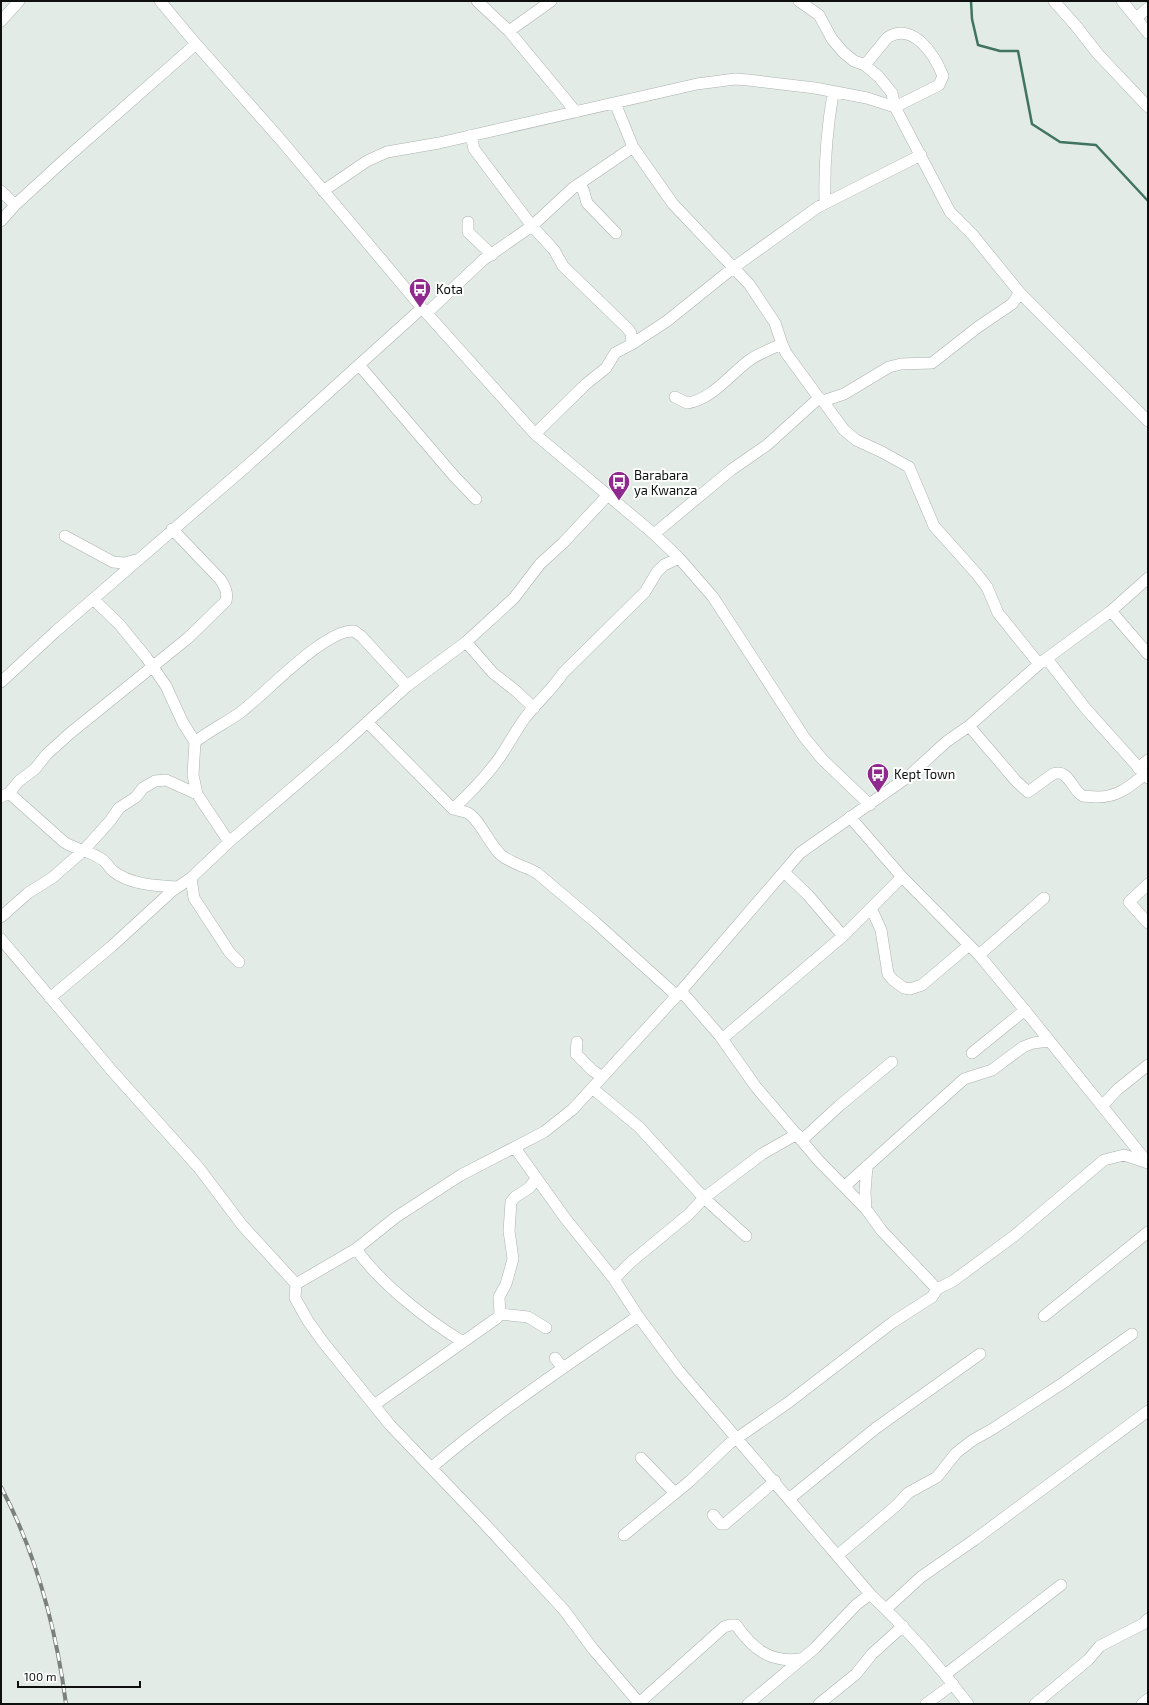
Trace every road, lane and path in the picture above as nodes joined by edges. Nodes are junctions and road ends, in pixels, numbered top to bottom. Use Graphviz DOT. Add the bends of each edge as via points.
graph roads {
  1 [pos="19,1"];
  2 [pos="160,1"];
  3 [pos="477,1"];
  4 [pos="551,1"];
  5 [pos="799,1"];
  6 [pos="1054,1"];
  7 [pos="1122,1"];
  8 [pos="1148,8"];
  9 [pos="1136,18"];
  10 [pos="1,21"];
  11 [pos="509,31"];
  12 [pos="1148,33"];
  13 [pos="196,44"];
  14 [pos="865,65"];
  15 [pos="833,93"];
  16 [pos="615,103"];
  17 [pos="894,107"];
  18 [pos="1148,107"];
  19 [pos="576,112"];
  20 [pos="471,135"];
  21 [pos="633,147"];
  22 [pos="921,156"];
  23 [pos="578,186"];
  24 [pos="1,191"];
  25 [pos="323,191"];
  26 [pos="825,203"];
  27 [pos="15,205"];
  28 [pos="1,220"];
  29 [pos="468,222"];
  30 [pos="532,226"];
  31 [pos="616,233"];
  32 [pos="492,255"];
  33 [pos="734,268"];
  34 [pos="1020,292"];
  35 [pos="425,311"];
  36 [pos="632,344"];
  37 [pos="782,344"];
  38 [pos="359,365"];
  39 [pos="675,398"];
  40 [pos="821,399"];
  41 [pos="1148,421"];
  42 [pos="535,434"];
  43 [pos="607,496"];
  44 [pos="476,499"];
  45 [pos="172,529"];
  46 [pos="654,534"];
  47 [pos="65,536"];
  48 [pos="678,558"];
  49 [pos="138,560"];
  50 [pos="1148,578"];
  51 [pos="93,599"];
  52 [pos="1111,611"];
  53 [pos="466,642"];
  54 [pos="1148,654"];
  55 [pos="1043,662"];
  56 [pos="153,667"];
  57 [pos="1,682"];
  58 [pos="407,686"];
  59 [pos="534,708"];
  60 [pos="367,722"];
  61 [pos="968,726"];
  62 [pos="195,742"];
  63 [pos="1148,760"];
  64 [pos="1144,774"];
  65 [pos="197,794"];
  66 [pos="5,795"];
  67 [pos="870,805"];
  68 [pos="452,809"];
  69 [pos="850,818"];
  70 [pos="229,842"];
  71 [pos="84,850"];
  72 [pos="785,873"];
  73 [pos="902,877"];
  74 [pos="191,878"];
  75 [pos="1148,884"];
  76 [pos="175,889"];
  77 [pos="194,898"];
  78 [pos="1044,898"];
  79 [pos="871,908"];
  80 [pos="1,917"];
  81 [pos="1148,924"];
  82 [pos="844,936"];
  83 [pos="1,939"];
  84 [pos="968,946"];
  85 [pos="979,955"];
  86 [pos="239,962"];
  87 [pos="678,993"];
  88 [pos="50,998"];
  89 [pos="1025,1010"];
  90 [pos="722,1039"];
  91 [pos="1049,1041"];
  92 [pos="577,1042"];
  93 [pos="972,1053"];
  94 [pos="892,1062"];
  95 [pos="1148,1065"];
  96 [pos="602,1077"];
  97 [pos="592,1088"];
  98 [pos="1102,1106"];
  99 [pos="800,1137"];
  100 [pos="515,1148"];
  101 [pos="1148,1163"];
  102 [pos="867,1166"];
  103 [pos="536,1179"];
  104 [pos="845,1186"];
  105 [pos="704,1198"];
  106 [pos="866,1209"];
  107 [pos="1148,1232"];
  108 [pos="746,1236"];
  109 [pos="356,1249"];
  110 [pos="614,1279"];
  111 [pos="296,1284"];
  112 [pos="937,1290"];
  113 [pos="500,1314"];
  114 [pos="638,1316"];
  115 [pos="1044,1316"];
  116 [pos="546,1328"];
  117 [pos="1132,1334"];
  118 [pos="463,1342"];
  119 [pos="980,1354"];
  120 [pos="555,1358"];
  121 [pos="563,1368"];
  122 [pos="374,1405"];
  123 [pos="1148,1411"];
  124 [pos="737,1438"];
  125 [pos="641,1458"];
  126 [pos="431,1468"];
  127 [pos="775,1481"];
  128 [pos="675,1493"];
  129 [pos="789,1499"];
  130 [pos="713,1515"];
  131 [pos="624,1535"];
  132 [pos="838,1555"];
  133 [pos="1061,1584"];
  134 [pos="870,1594"];
  135 [pos="886,1609"];
  136 [pos="1148,1619"];
  137 [pos="903,1626"];
  138 [pos="800,1658"];
  139 [pos="946,1674"];
  140 [pos="953,1684"];
  141 [pos="1148,1699"];
  142 [pos="639,1704"];
  143 [pos="748,1704"];
  144 [pos="819,1704"];
  145 [pos="926,1704"];
  146 [pos="968,1704"];
  147 [pos="1035,1704"];
  148 [pos="1142,1704"];
  1 -- 10 [label="street"];
  2 -- 13 [label="street"];
  3 -- 11 [label="street"];
  4 -- 11 [label="street"];
  5 -- 14 [label="street" via="820,15 832,39 843,52 854,61"];
  6 -- 18 [label="street" via="1098,54"];
  7 -- 9 [label="street"];
  8 -- 9 [label="street"];
  9 -- 12 [label="street"];
  11 -- 19 [label="street"];
  13 -- 25 [label="street"];
  13 -- 27 [label="street"];
  14 -- 17 [label="street" via="892,93"];
  14 -- 17 [label="street" via="887,38 892,34 904,32 920,40 938,65 943,76 938,85"];
  15 -- 16 [label="street" via="815,88 735,79 692,85"];
  15 -- 17 [label="street" via="867,98"];
  15 -- 26 [label="street" via="827,132"];
  16 -- 19 [label="street"];
  16 -- 21 [label="street"];
  17 -- 22 [label="street"];
  19 -- 20 [label="street"];
  20 -- 25 [label="street" via="388,152 368,161"];
  20 -- 30 [label="street" via="474,149"];
  21 -- 23 [label="street"];
  21 -- 33 [label="street" via="673,204"];
  22 -- 26 [label="street"];
  22 -- 34 [label="street" via="950,212 972,234"];
  23 -- 30 [label="street"];
  23 -- 31 [label="street" via="583,189 587,203"];
  24 -- 27 [label="street"];
  25 -- 35 [label="street"];
  26 -- 33 [label="street"];
  27 -- 28 [label="street"];
  29 -- 32 [label="street" via="468,232"];
  30 -- 32 [label="street"];
  30 -- 36 [label="street" via="554,250 563,266 627,328 631,333"];
  32 -- 35 [label="street"];
  33 -- 36 [label="street" via="667,321"];
  33 -- 37 [label="street" via="766,308"];
  34 -- 40 [label="street" via="1012,304 932,363 889,366 844,394"];
  34 -- 41 [label="street"];
  35 -- 38 [label="street"];
  35 -- 42 [label="street"];
  36 -- 42 [label="street" via="615,353 606,368"];
  37 -- 39 [label="street" via="750,360 702,399 687,403"];
  37 -- 40 [label="street"];
  38 -- 44 [label="street"];
  38 -- 45 [label="street"];
  40 -- 46 [label="street"];
  40 -- 55 [label="street" via="844,430 856,440 909,467 934,526 987,587 998,613"];
  42 -- 43 [label="street"];
  43 -- 46 [label="street"];
  43 -- 53 [label="street" via="563,544 540,564 514,598"];
  45 -- 49 [label="street"];
  45 -- 56 [label="street" via="220,579 227,595 220,609"];
  46 -- 48 [label="street"];
  47 -- 49 [label="street" via="113,562"];
  48 -- 59 [label="street" via="657,572 650,586 563,673"];
  48 -- 67 [label="street" via="713,596 804,737 822,759"];
  49 -- 51 [label="street"];
  50 -- 52 [label="street"];
  51 -- 56 [label="street" via="119,624"];
  51 -- 57 [label="street"];
  52 -- 54 [label="street"];
  52 -- 55 [label="street"];
  53 -- 58 [label="street"];
  53 -- 59 [label="street" via="492,673"];
  55 -- 61 [label="street"];
  55 -- 64 [label="street"];
  56 -- 62 [label="street" via="166,686"];
  56 -- 66 [label="street" via="69,734"];
  58 -- 60 [label="street"];
  58 -- 62 [label="street" via="361,636 354,631 338,633 269,685 242,711"];
  59 -- 68 [label="street" via="491,769 470,794"];
  60 -- 68 [label="street"];
  60 -- 70 [label="street"];
  61 -- 64 [label="street" via="1028,792 1058,773 1072,781 1083,796 1115,796"];
  61 -- 67 [label="street"];
  62 -- 65 [label="street" via="193,776"];
  63 -- 64 [label="street"];
  65 -- 70 [label="street"];
  65 -- 71 [label="street" via="166,780 155,781 119,808"];
  66 -- 71 [label="street" via="64,842"];
  67 -- 69 [label="street"];
  68 -- 87 [label="street" via="468,813 501,855 537,873"];
  69 -- 72 [label="street" via="800,853"];
  69 -- 73 [label="street"];
  70 -- 74 [label="street"];
  71 -- 76 [label="street" via="103,860 113,872 134,881"];
  71 -- 80 [label="street"];
  72 -- 82 [label="street"];
  72 -- 87 [label="street"];
  73 -- 79 [label="street"];
  73 -- 84 [label="street"];
  74 -- 76 [label="street"];
  74 -- 77 [label="street"];
  75 -- 81 [label="street" via="1129,902"];
  76 -- 77 [label="street"];
  76 -- 88 [label="street"];
  77 -- 86 [label="street" via="230,953"];
  78 -- 85 [label="street"];
  79 -- 82 [label="street"];
  79 -- 84 [label="street" via="881,930 888,974 904,988 910,989 922,984"];
  82 -- 90 [label="street"];
  83 -- 88 [label="street"];
  84 -- 85 [label="street"];
  85 -- 89 [label="street"];
  87 -- 90 [label="street"];
  87 -- 96 [label="street"];
  88 -- 111 [label="street" via="199,1168 242,1225"];
  89 -- 91 [label="street"];
  89 -- 93 [label="street"];
  90 -- 99 [label="street" via="756,1087"];
  91 -- 98 [label="street"];
  91 -- 102 [label="street" via="1033,1043 992,1070 964,1079"];
  92 -- 96 [label="street" via="576,1054"];
  94 -- 99 [label="street"];
  95 -- 98 [label="street" via="1118,1089"];
  96 -- 97 [label="street"];
  97 -- 100 [label="street" via="574,1109 544,1132"];
  97 -- 105 [label="street" via="639,1127"];
  98 -- 101 [label="street"];
  99 -- 104 [label="street" via="819,1161"];
  99 -- 105 [label="street" via="762,1154"];
  100 -- 103 [label="street"];
  100 -- 109 [label="street" via="461,1175 396,1217"];
  101 -- 112 [label="street" via="1124,1155 1104,1160 1014,1236"];
  102 -- 104 [label="street"];
  102 -- 106 [label="street"];
  103 -- 110 [label="street"];
  103 -- 113 [label="street" via="530,1188 511,1202 509,1231 513,1260 499,1297"];
  104 -- 106 [label="street"];
  105 -- 108 [label="street"];
  105 -- 110 [label="street"];
  106 -- 112 [label="street" via="882,1231"];
  107 -- 115 [label="street"];
  109 -- 111 [label="street"];
  109 -- 118 [label="street" via="378,1274 427,1318"];
  110 -- 114 [label="street"];
  111 -- 122 [label="street" via="295,1298 308,1321"];
  112 -- 124 [label="street" via="932,1297 893,1322 789,1402"];
  113 -- 116 [label="street" via="528,1317"];
  113 -- 118 [label="street" via="495,1321"];
  114 -- 121 [label="street"];
  114 -- 124 [label="street" via="679,1371"];
  117 -- 132 [label="street" via="1063,1383 973,1440 956,1453 938,1477 908,1493"];
  118 -- 122 [label="street"];
  119 -- 129 [label="street" via="876,1428"];
  120 -- 121 [label="street"];
  121 -- 126 [label="street" via="467,1437"];
  122 -- 126 [label="street"];
  123 -- 135 [label="street" via="926,1573"];
  124 -- 127 [label="street"];
  124 -- 128 [label="street"];
  125 -- 128 [label="street"];
  126 -- 142 [label="street" via="564,1610"];
  127 -- 129 [label="street"];
  127 -- 130 [label="street" via="725,1524 721,1524"];
  128 -- 131 [label="street"];
  129 -- 132 [label="street"];
  132 -- 134 [label="street"];
  133 -- 139 [label="street"];
  134 -- 135 [label="street"];
  134 -- 138 [label="street" via="815,1648"];
  135 -- 137 [label="street"];
  136 -- 147 [label="street" via="1100,1646 1088,1660"];
  137 -- 139 [label="street"];
  137 -- 144 [label="street" via="872,1654 856,1674"];
  138 -- 142 [label="street" via="771,1658 736,1626 730,1625 724,1627"];
  138 -- 143 [label="street"];
  139 -- 140 [label="street"];
  140 -- 145 [label="street"];
  140 -- 146 [label="street"];
  141 -- 148 [label="street"];
}
